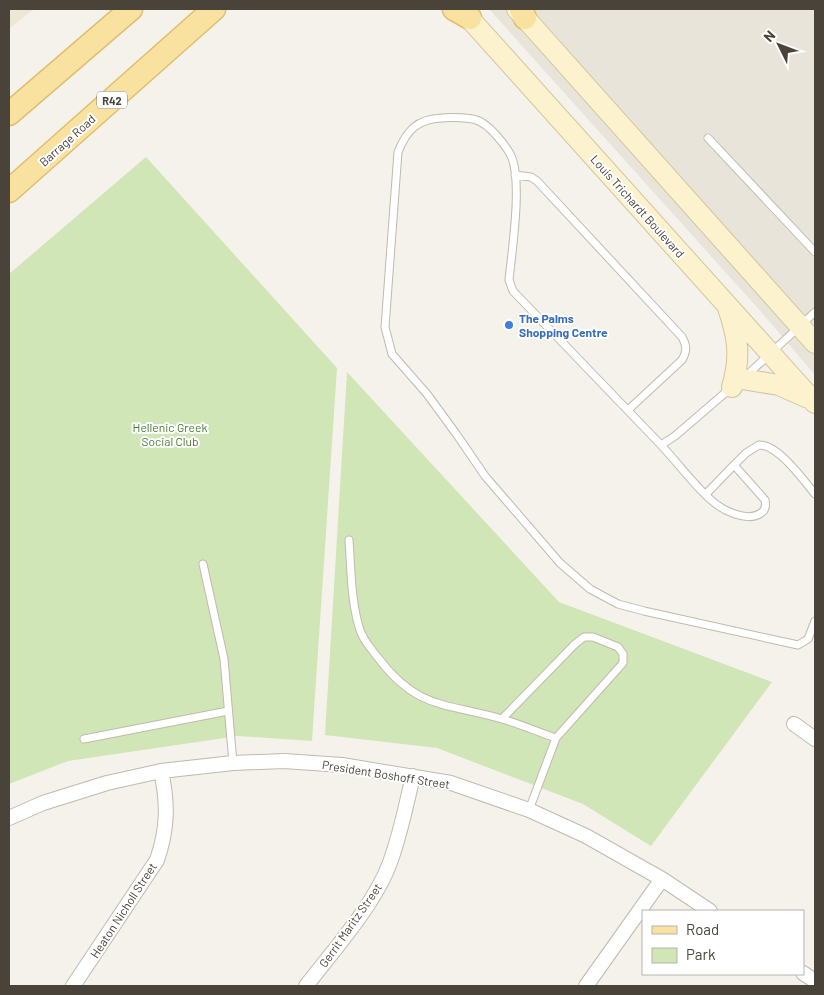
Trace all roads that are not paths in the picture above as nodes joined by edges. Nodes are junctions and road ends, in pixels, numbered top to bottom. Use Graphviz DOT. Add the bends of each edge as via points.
graph roads {
  1 [pos="131,9"];
  2 [pos="214,9"];
  3 [pos="231,9"];
  4 [pos="462,12"];
  5 [pos="521,12"];
  6 [pos="176,42"];
  7 [pos="9,114"];
  8 [pos="708,138"];
  9 [pos="515,175"];
  10 [pos="9,191"];
  11 [pos="815,252"];
  12 [pos="726,303"];
  13 [pos="815,312"];
  14 [pos="800,326"];
  15 [pos="815,343"];
  16 [pos="771,353"];
  17 [pos="737,383"];
  18 [pos="814,402"];
  19 [pos="628,410"];
  20 [pos="662,445"];
  21 [pos="734,465"];
  22 [pos="706,494"];
  23 [pos="815,494"];
  24 [pos="349,540"];
  25 [pos="203,564"];
  26 [pos="815,621"];
  27 [pos="228,710"];
  28 [pos="502,719"];
  29 [pos="794,724"];
  30 [pos="556,738"];
  31 [pos="84,739"];
  32 [pos="815,739"];
  33 [pos="234,763"];
  34 [pos="161,771"];
  35 [pos="413,776"];
  36 [pos="529,810"];
  37 [pos="9,818"];
  38 [pos="662,879"];
  39 [pos="708,910"];
  40 [pos="804,974"];
  41 [pos="815,981"];
  42 [pos="73,986"];
  43 [pos="306,986"];
  44 [pos="586,986"];
  1 -- 7 [label="main road"];
  2 -- 6 [label="main road, Barrage Road / R42"];
  3 -- 6 [label="main road"];
  4 -- 12 [label="street, Louis Trichardt Boulevard"];
  5 -- 14 [label="street"];
  6 -- 10 [label="main road, Barrage Road / R42"];
  8 -- 11 [label="lane"];
  9 -- 19 [label="lane" via="517,193 509,280 513,291"];
  9 -- 19 [label="lane" via="537,181 686,345 682,360"];
  9 -- 26 [label="lane" via="513,160 505,145 491,129 474,119 422,121 404,137 398,152 385,327 392,354 427,394 496,491 560,563 590,589 613,602 636,609 798,645 808,639"];
  12 -- 16 [label="street, Louis Trichardt Boulevard"];
  12 -- 17 [label="street" via="738,344"];
  13 -- 14 [label="lane"];
  14 -- 15 [label="street"];
  14 -- 16 [label="lane"];
  16 -- 17 [label="lane"];
  16 -- 18 [label="street, Louis Trichardt Boulevard"];
  17 -- 18 [label="street" via="779,386"];
  17 -- 20 [label="lane"];
  19 -- 20 [label="lane"];
  20 -- 22 [label="lane"];
  21 -- 22 [label="lane"];
  21 -- 22 [label="lane" via="765,500 764,512 756,516 742,516 728,512"];
  21 -- 23 [label="lane" via="759,445 767,446 794,469"];
  24 -- 28 [label="lane" via="359,629 386,668 419,697"];
  25 -- 27 [label="lane" via="224,659"];
  27 -- 31 [label="lane"];
  27 -- 33 [label="lane"];
  28 -- 30 [label="lane"];
  28 -- 30 [label="lane" via="584,637 593,637 618,647 623,654 623,663"];
  29 -- 32 [label="street"];
  30 -- 36 [label="lane"];
  33 -- 34 [label="street, President Boshoff Street"];
  33 -- 35 [label="street, President Boshoff Street" via="342,764"];
  34 -- 37 [label="street, President Boshoff Street" via="107,783 43,803"];
  34 -- 42 [label="street, Heaton Nicholl Street" via="166,828 157,860"];
  35 -- 36 [label="street, President Boshoff Street" via="452,783"];
  35 -- 43 [label="street, Gerrit Maritz Street" via="389,866 364,910"];
  36 -- 38 [label="street, President Boshoff Street" via="586,836"];
  38 -- 39 [label="street, President Boshoff Street"];
  38 -- 44 [label="street"];
  40 -- 41 [label="street"];
}
